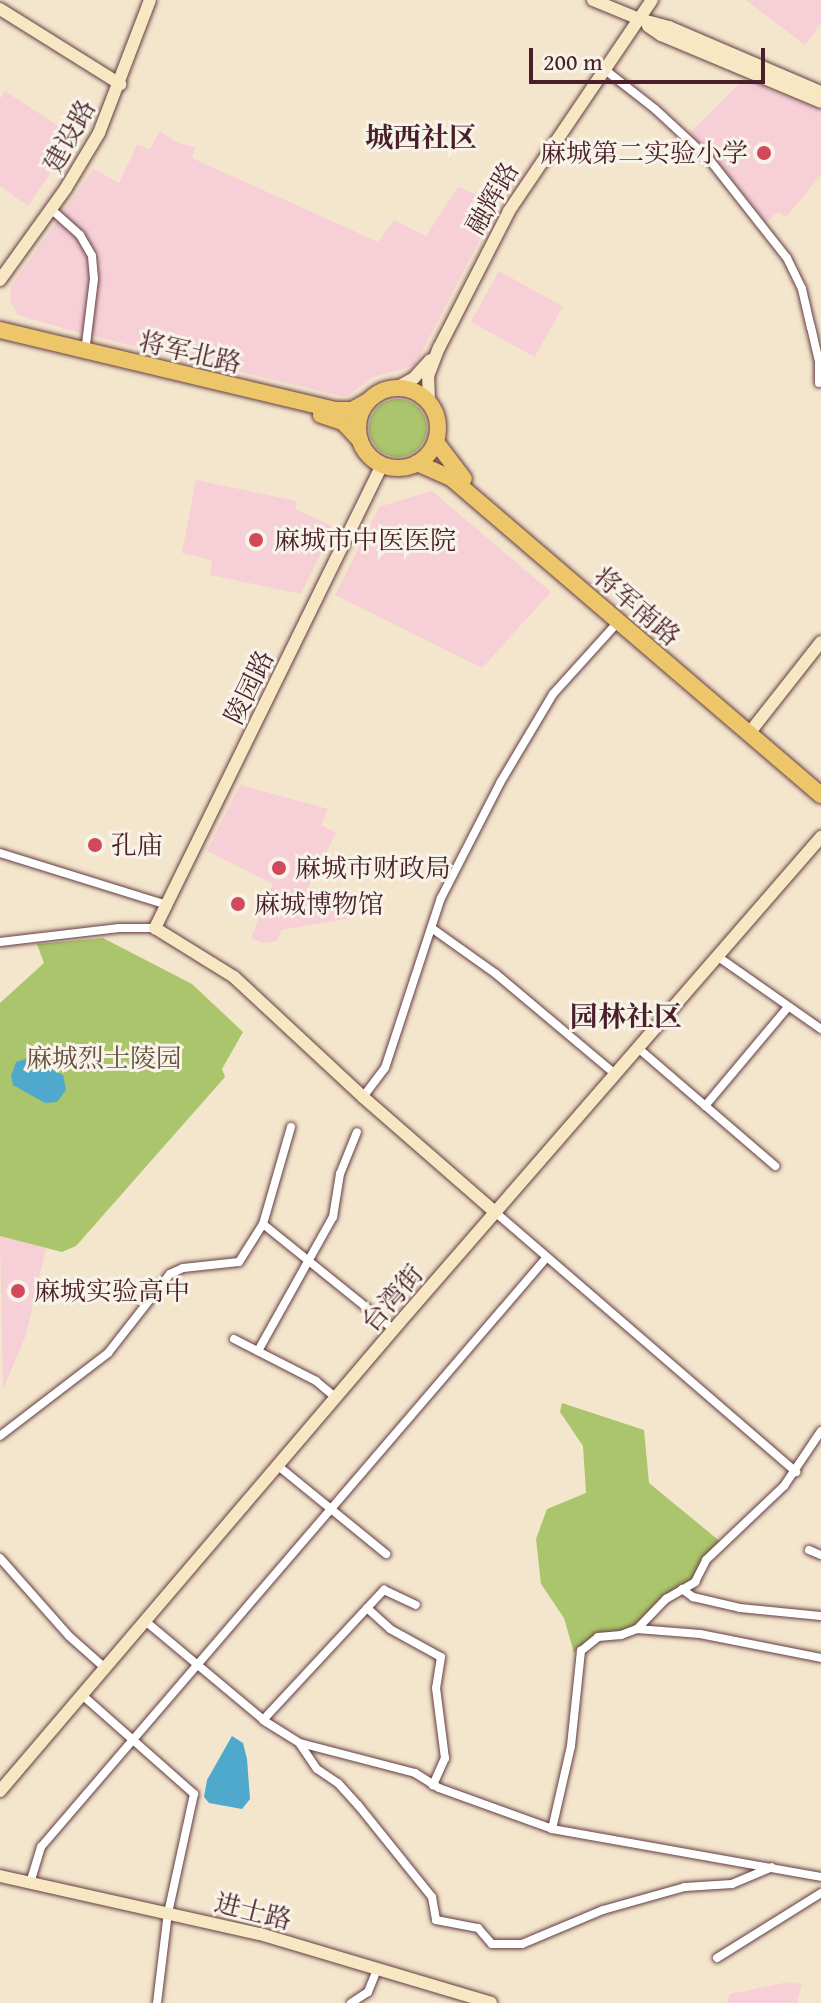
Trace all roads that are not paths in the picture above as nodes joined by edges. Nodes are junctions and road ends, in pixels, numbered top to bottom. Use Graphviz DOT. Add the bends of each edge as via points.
graph roads {
  1 [pos="150,0"];
  2 [pos="593,0"];
  3 [pos="652,0"];
  4 [pos="0,9"];
  5 [pos="639,19"];
  6 [pos="604,69"];
  7 [pos="120,84"];
  8 [pos="821,92"];
  9 [pos="821,102"];
  10 [pos="51,209"];
  11 [pos="0,280"];
  12 [pos="0,330"];
  13 [pos="0,340"];
  14 [pos="439,348"];
  15 [pos="84,352"];
  16 [pos="819,383"];
  17 [pos="398,387"];
  18 [pos="368,401"];
  19 [pos="429,402"];
  20 [pos="360,440"];
  21 [pos="436,442"];
  22 [pos="417,463"];
  23 [pos="382,465"];
  24 [pos="618,622"];
  25 [pos="821,642"];
  26 [pos="754,727"];
  27 [pos="821,785"];
  28 [pos="821,795"];
  29 [pos="821,837"];
  30 [pos="0,853"];
  31 [pos="167,905"];
  32 [pos="155,928"];
  33 [pos="433,929"];
  34 [pos="0,942"];
  35 [pos="717,956"];
  36 [pos="788,1007"];
  37 [pos="821,1029"];
  38 [pos="638,1048"];
  39 [pos="615,1074"];
  40 [pos="363,1097"];
  41 [pos="705,1106"];
  42 [pos="291,1127"];
  43 [pos="357,1132"];
  44 [pos="775,1166"];
  45 [pos="495,1212"];
  46 [pos="263,1224"];
  47 [pos="547,1257"];
  48 [pos="308,1263"];
  49 [pos="393,1329"];
  50 [pos="234,1339"];
  51 [pos="258,1351"];
  52 [pos="335,1397"];
  53 [pos="821,1431"];
  54 [pos="0,1436"];
  55 [pos="277,1465"];
  56 [pos="796,1472"];
  57 [pos="331,1509"];
  58 [pos="809,1550"];
  59 [pos="386,1554"];
  60 [pos="821,1555"];
  61 [pos="0,1558"];
  62 [pos="682,1589"];
  63 [pos="416,1605"];
  64 [pos="367,1608"];
  65 [pos="821,1616"];
  66 [pos="144,1620"];
  67 [pos="637,1629"];
  68 [pos="821,1658"];
  69 [pos="198,1665"];
  70 [pos="104,1667"];
  71 [pos="81,1694"];
  72 [pos="263,1720"];
  73 [pos="133,1740"];
  74 [pos="300,1743"];
  75 [pos="433,1785"];
  76 [pos="0,1791"];
  77 [pos="552,1829"];
  78 [pos="774,1867"];
  79 [pos="0,1876"];
  80 [pos="821,1877"];
  81 [pos="0,1883"];
  82 [pos="30,1883"];
  83 [pos="821,1893"];
  84 [pos="168,1917"];
  85 [pos="717,1958"];
  86 [pos="375,1975"];
  87 [pos="157,2003"];
  88 [pos="351,2003"];
  89 [pos="467,2003"];
  90 [pos="491,2003"];
  1 -- 7 [label="main road, 建设路"];
  2 -- 5 [label="main road"];
  3 -- 5 [label="main road, 融辉路"];
  4 -- 7 [label="main road"];
  5 -- 6 [label="main road, 融辉路"];
  5 -- 8 [label="main road"];
  5 -- 9 [label="main road" via="661,35"];
  6 -- 14 [label="main road, 融辉路" via="517,196"];
  6 -- 16 [label="street" via="709,159 787,258 802,289"];
  7 -- 10 [label="main road, 建设路" via="89,151"];
  10 -- 11 [label="main road, 建设路"];
  10 -- 15 [label="street" via="80,235 94,264"];
  12 -- 15 [label="highway, 将军北路"];
  13 -- 20 [label="highway, 将军北路" via="335,419"];
  14 -- 17 [label="main road" via="419,373"];
  14 -- 19 [label="main road" via="428,376"];
  15 -- 18 [label="highway, 将军北路" via="337,410 352,410"];
  17 -- 18 [label="highway"];
  17 -- 19 [label="highway" via="418,392"];
  18 -- 20 [label="highway" via="359,419"];
  19 -- 21 [label="highway" via="438,421"];
  20 -- 23 [label="highway"];
  21 -- 22 [label="highway"];
  21 -- 26 [label="highway, 将军南路" via="460,475"];
  22 -- 23 [label="highway" via="403,468"];
  22 -- 24 [label="highway, 将军南路" via="451,478"];
  23 -- 31 [label="main road, 陵园路"];
  24 -- 28 [label="highway, 将军南路"];
  24 -- 33 [label="street" via="539,714 441,898"];
  25 -- 26 [label="main road"];
  26 -- 27 [label="highway, 将军南路"];
  29 -- 35 [label="main road, 台湾街"];
  30 -- 31 [label="street"];
  31 -- 32 [label="main road, 陵园路"];
  32 -- 34 [label="street"];
  32 -- 40 [label="main road" via="234,977"];
  33 -- 39 [label="street" via="496,974"];
  33 -- 40 [label="street" via="385,1068"];
  35 -- 36 [label="street"];
  35 -- 38 [label="main road, 台湾街"];
  36 -- 37 [label="street"];
  36 -- 41 [label="street"];
  38 -- 39 [label="main road, 台湾街"];
  38 -- 41 [label="street"];
  39 -- 45 [label="main road, 台湾街"];
  40 -- 45 [label="main road"];
  41 -- 44 [label="street"];
  42 -- 46 [label="street"];
  43 -- 48 [label="street" via="340,1174 338,1207"];
  45 -- 47 [label="street"];
  45 -- 49 [label="main road, 台湾街"];
  46 -- 48 [label="street"];
  46 -- 54 [label="street" via="239,1262 170,1274 108,1353"];
  47 -- 56 [label="street"];
  47 -- 57 [label="street"];
  48 -- 49 [label="street"];
  48 -- 51 [label="street"];
  49 -- 52 [label="main road, 台湾街"];
  50 -- 51 [label="street"];
  51 -- 52 [label="street"];
  52 -- 55 [label="main road, 台湾街"];
  53 -- 56 [label="street"];
  55 -- 57 [label="street"];
  55 -- 66 [label="main road, 台湾街"];
  56 -- 62 [label="street" via="706,1560 695,1582"];
  57 -- 59 [label="street"];
  57 -- 69 [label="street"];
  58 -- 60 [label="street"];
  61 -- 70 [label="street"];
  62 -- 65 [label="street" via="693,1597 740,1608"];
  62 -- 67 [label="street"];
  63 -- 64 [label="street" via="384,1590"];
  64 -- 72 [label="street"];
  64 -- 75 [label="street" via="390,1629 441,1657 436,1688 445,1758"];
  66 -- 69 [label="street"];
  66 -- 70 [label="main road, 台湾街"];
  67 -- 68 [label="street" via="700,1634"];
  67 -- 77 [label="street" via="598,1637 581,1651 571,1746"];
  69 -- 72 [label="street"];
  69 -- 73 [label="street"];
  70 -- 71 [label="main road, 台湾街"];
  71 -- 73 [label="street"];
  71 -- 76 [label="main road, 台湾街"];
  72 -- 74 [label="street"];
  73 -- 82 [label="street" via="41,1847"];
  73 -- 84 [label="street" via="194,1794"];
  74 -- 75 [label="street" via="415,1773"];
  74 -- 78 [label="street" via="317,1769 358,1805 432,1897 436,1920 478,1928 492,1944 522,1944 603,1910 685,1887 732,1884"];
  75 -- 77 [label="street"];
  77 -- 78 [label="street"];
  78 -- 80 [label="street"];
  79 -- 82 [label="main road, 进士路"];
  81 -- 84 [label="main road, 进士路"];
  82 -- 84 [label="main road, 进士路"];
  83 -- 85 [label="street"];
  84 -- 86 [label="main road, 进士路"];
  84 -- 87 [label="street"];
  84 -- 90 [label="main road, 进士路" via="260,1934"];
  86 -- 88 [label="street" via="368,1992"];
  86 -- 89 [label="main road, 进士路"];
}
